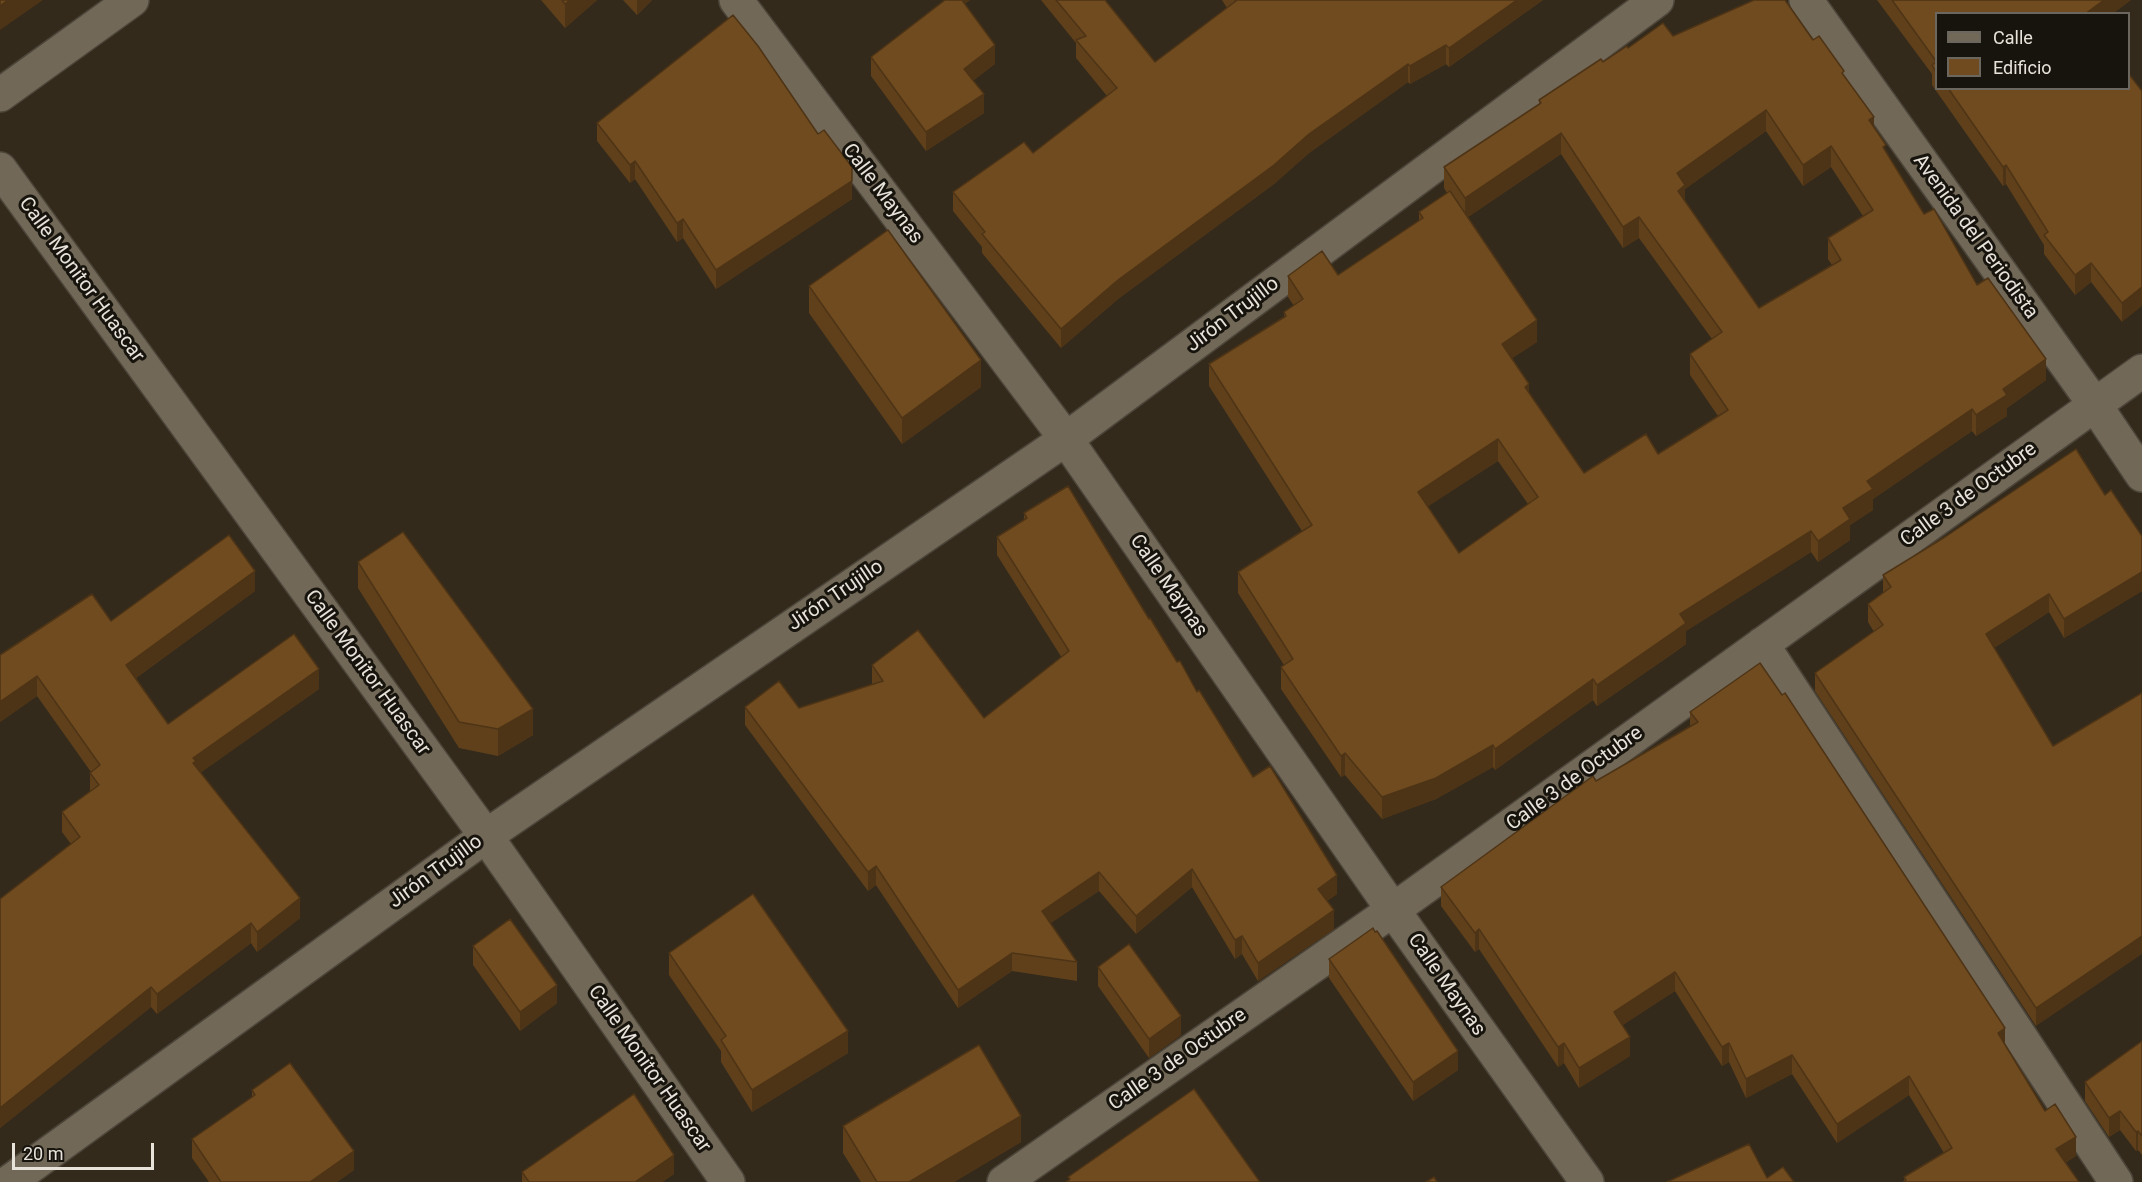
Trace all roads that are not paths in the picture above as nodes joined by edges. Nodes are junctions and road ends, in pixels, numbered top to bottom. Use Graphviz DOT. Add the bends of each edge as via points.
graph roads {
  1 [pos="132,0"];
  2 [pos="736,0"];
  3 [pos="1657,0"];
  4 [pos="1806,0"];
  5 [pos="0,95"];
  6 [pos="0,169"];
  7 [pos="2142,371"];
  8 [pos="2095,405"];
  9 [pos="1066,439"];
  10 [pos="2142,475"];
  11 [pos="1762,644"];
  12 [pos="486,836"];
  13 [pos="1393,910"];
  14 [pos="9,1182"];
  15 [pos="728,1182"];
  16 [pos="1004,1182"];
  17 [pos="1587,1182"];
  18 [pos="2116,1182"];
  1 -- 5 [label="street"];
  2 -- 9 [label="street, Calle Maynas"];
  3 -- 9 [label="street, Jirón Trujillo"];
  4 -- 8 [label="street, Avenida del Periodista"];
  6 -- 12 [label="street, Calle Monitor Huascar"];
  7 -- 8 [label="street, Calle 3 de Octubre"];
  8 -- 10 [label="street, Avenida del Periodista"];
  8 -- 11 [label="street, Calle 3 de Octubre"];
  9 -- 12 [label="street, Jirón Trujillo"];
  9 -- 13 [label="street, Calle Maynas"];
  11 -- 13 [label="street, Calle 3 de Octubre"];
  11 -- 18 [label="street"];
  12 -- 14 [label="street, Jirón Trujillo"];
  12 -- 15 [label="street, Calle Monitor Huascar"];
  13 -- 16 [label="street, Calle 3 de Octubre"];
  13 -- 17 [label="street, Calle Maynas"];
}
